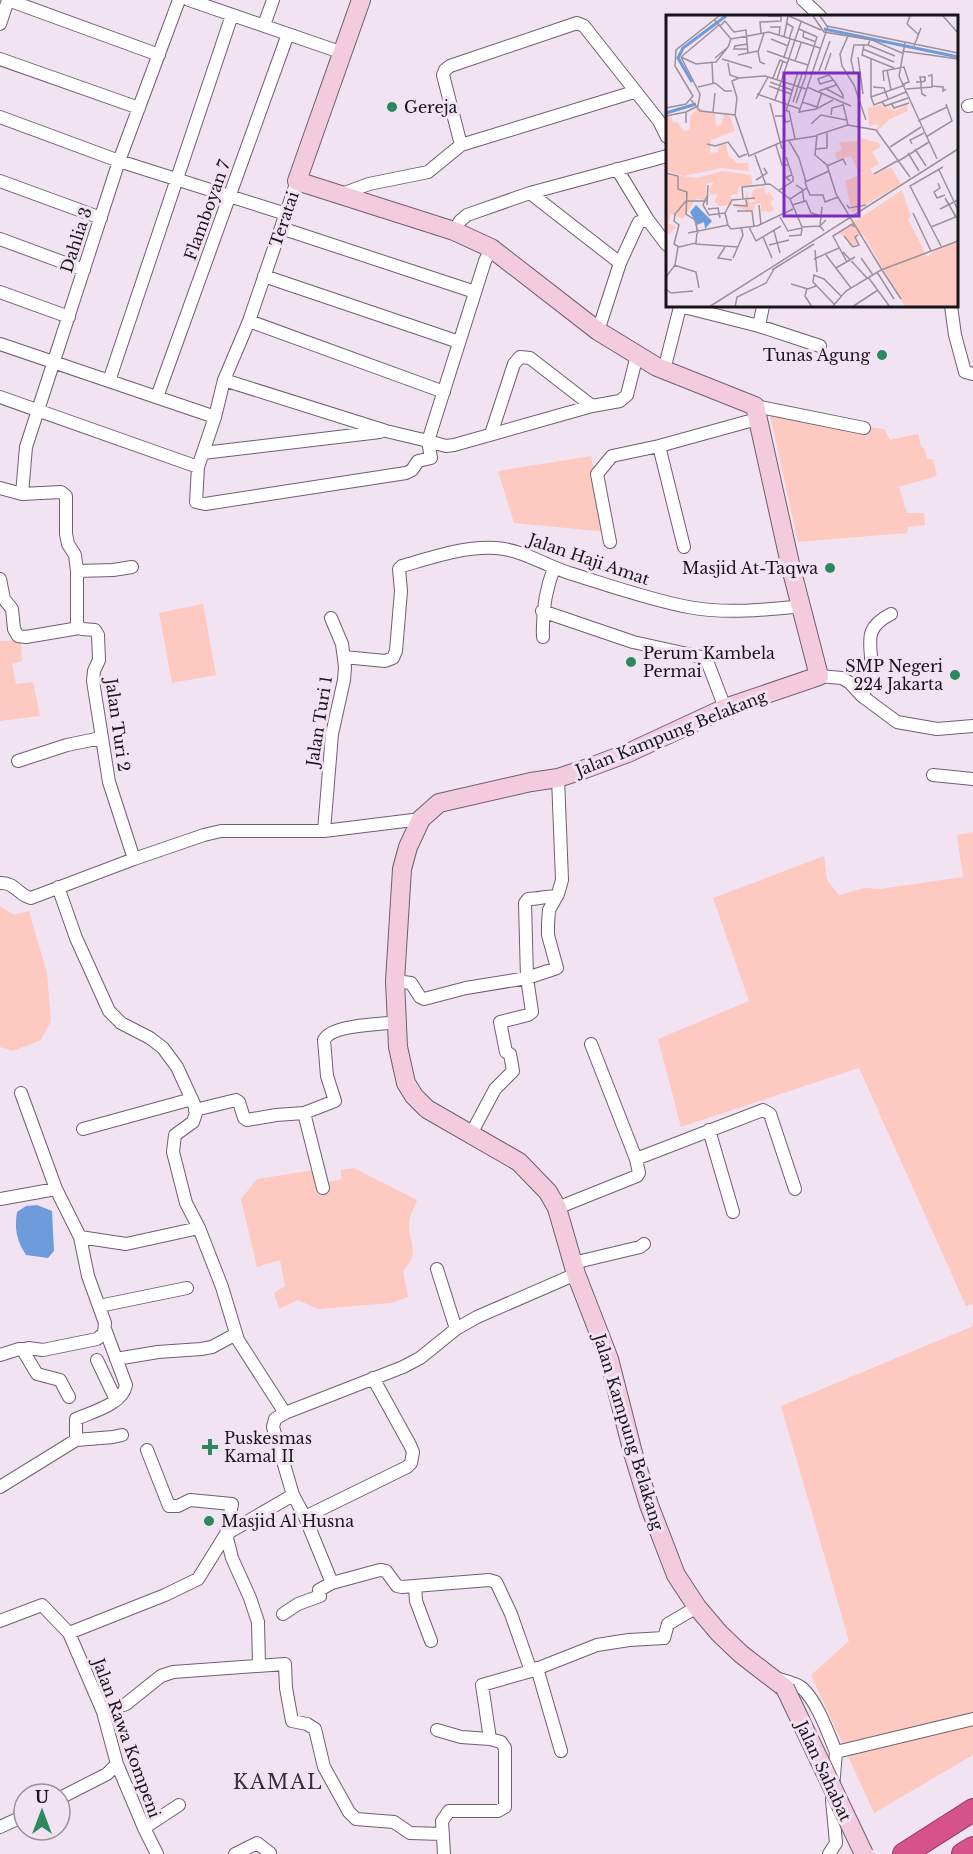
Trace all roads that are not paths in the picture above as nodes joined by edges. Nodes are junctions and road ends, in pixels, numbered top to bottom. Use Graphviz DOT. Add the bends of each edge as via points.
graph roads {
  1 [pos="8,0"];
  2 [pos="179,0"];
  3 [pos="189,0"];
  4 [pos="273,0"];
  5 [pos="361,0"];
  6 [pos="803,0"];
  7 [pos="232,15"];
  8 [pos="819,15"];
  9 [pos="0,24"];
  10 [pos="264,26"];
  11 [pos="288,34"];
  12 [pos="343,53"];
  13 [pos="159,55"];
  14 [pos="0,59"];
  15 [pos="634,92"];
  16 [pos="139,108"];
  17 [pos="0,117"];
  18 [pos="666,135"];
  19 [pos="461,145"];
  20 [pos="666,156"];
  21 [pos="119,161"];
  22 [pos="617,169"];
  23 [pos="176,179"];
  24 [pos="0,181"];
  25 [pos="297,181"];
  26 [pos="530,193"];
  27 [pos="338,195"];
  28 [pos="230,196"];
  29 [pos="286,214"];
  30 [pos="101,218"];
  31 [pos="648,220"];
  32 [pos="281,228"];
  33 [pos="454,231"];
  34 [pos="0,239"];
  35 [pos="666,245"];
  36 [pos="491,248"];
  37 [pos="620,263"];
  38 [pos="84,270"];
  39 [pos="264,276"];
  40 [pos="0,292"];
  41 [pos="475,292"];
  42 [pos="680,308"];
  43 [pos="688,308"];
  44 [pos="763,308"];
  45 [pos="951,308"];
  46 [pos="69,317"];
  47 [pos="249,321"];
  48 [pos="759,326"];
  49 [pos="598,331"];
  50 [pos="459,342"];
  51 [pos="0,344"];
  52 [pos="820,346"];
  53 [pos="637,355"];
  54 [pos="54,362"];
  55 [pos="664,370"];
  56 [pos="973,374"];
  57 [pos="224,380"];
  58 [pos="109,381"];
  59 [pos="444,392"];
  60 [pos="0,397"];
  61 [pos="157,397"];
  62 [pos="592,406"];
  63 [pos="39,410"];
  64 [pos="756,412"];
  65 [pos="215,417"];
  66 [pos="864,428"];
  67 [pos="386,431"];
  68 [pos="491,434"];
  69 [pos="428,441"];
  70 [pos="659,446"];
  71 [pos="203,453"];
  72 [pos="198,467"];
  73 [pos="0,488"];
  74 [pos="22,494"];
  75 [pos="610,542"];
  76 [pos="684,547"];
  77 [pos="132,567"];
  78 [pos="553,570"];
  79 [pos="77,571"];
  80 [pos="0,579"];
  81 [pos="802,606"];
  82 [pos="543,611"];
  83 [pos="891,614"];
  84 [pos="331,618"];
  85 [pos="79,628"];
  86 [pos="543,637"];
  87 [pos="344,657"];
  88 [pos="819,676"];
  89 [pos="862,696"];
  90 [pos="725,708"];
  91 [pos="973,726"];
  92 [pos="101,738"];
  93 [pos="18,761"];
  94 [pos="933,775"];
  95 [pos="558,778"];
  96 [pos="973,779"];
  97 [pos="421,819"];
  98 [pos="324,831"];
  99 [pos="134,859"];
  100 [pos="0,883"];
  101 [pos="58,887"];
  102 [pos="557,896"];
  103 [pos="527,978"];
  104 [pos="395,981"];
  105 [pos="397,1022"];
  106 [pos="591,1044"];
  107 [pos="21,1093"];
  108 [pos="194,1104"];
  109 [pos="304,1113"];
  110 [pos="83,1129"];
  111 [pos="709,1130"];
  112 [pos="471,1134"];
  113 [pos="636,1159"];
  114 [pos="323,1188"];
  115 [pos="56,1189"];
  116 [pos="795,1189"];
  117 [pos="0,1199"];
  118 [pos="557,1208"];
  119 [pos="733,1212"];
  120 [pos="199,1228"];
  121 [pos="80,1237"];
  122 [pos="644,1244"];
  123 [pos="437,1269"];
  124 [pos="574,1269"];
  125 [pos="187,1288"];
  126 [pos="99,1306"];
  127 [pos="105,1329"];
  128 [pos="456,1329"];
  129 [pos="236,1334"];
  130 [pos="26,1349"];
  131 [pos="0,1355"];
  132 [pos="116,1359"];
  133 [pos="97,1360"];
  134 [pos="373,1378"];
  135 [pos="69,1397"];
  136 [pos="116,1400"];
  137 [pos="285,1413"];
  138 [pos="122,1435"];
  139 [pos="76,1440"];
  140 [pos="147,1450"];
  141 [pos="0,1486"];
  142 [pos="293,1496"];
  143 [pos="305,1517"];
  144 [pos="226,1534"];
  145 [pos="332,1583"];
  146 [pos="415,1586"];
  147 [pos="697,1607"];
  148 [pos="283,1614"];
  149 [pos="0,1621"];
  150 [pos="69,1633"];
  151 [pos="431,1641"];
  152 [pos="259,1665"];
  153 [pos="534,1669"];
  154 [pos="778,1682"];
  155 [pos="104,1712"];
  156 [pos="973,1719"];
  157 [pos="437,1730"];
  158 [pos="490,1739"];
  159 [pos="561,1751"];
  160 [pos="836,1752"];
  161 [pos="117,1764"];
  162 [pos="72,1792"];
  163 [pos="179,1805"];
  164 [pos="973,1810"];
  165 [pos="144,1828"];
  166 [pos="443,1834"];
  167 [pos="973,1848"];
  168 [pos="270,1853"];
  169 [pos="157,1854"];
  170 [pos="235,1854"];
  171 [pos="444,1854"];
  172 [pos="829,1854"];
  173 [pos="864,1854"];
  174 [pos="904,1854"];
  175 [pos="963,1854"];
  1 -- 9 [label="street"];
  1 -- 13 [label="street"];
  2 -- 13 [label="street, Dahlia 3"];
  3 -- 7 [label="street"];
  4 -- 10 [label="street"];
  5 -- 12 [label="street, Teratai"];
  6 -- 8 [label="street"];
  7 -- 10 [label="street"];
  7 -- 23 [label="street"];
  10 -- 11 [label="street"];
  11 -- 12 [label="street"];
  11 -- 28 [label="street, Flamboyan 7"];
  12 -- 25 [label="street, Teratai"];
  13 -- 16 [label="street, Dahlia 3"];
  14 -- 16 [label="street"];
  15 -- 18 [label="street"];
  15 -- 19 [label="street"];
  15 -- 19 [label="street" via="584,26 577,23 445,70"];
  16 -- 21 [label="street, Dahlia 3"];
  17 -- 21 [label="street"];
  19 -- 27 [label="street" via="428,172"];
  20 -- 22 [label="street"];
  21 -- 23 [label="street"];
  21 -- 30 [label="street, Dahlia 3"];
  22 -- 26 [label="street"];
  22 -- 31 [label="street"];
  23 -- 28 [label="street"];
  23 -- 58 [label="street"];
  24 -- 30 [label="street"];
  25 -- 27 [label="street"];
  25 -- 29 [label="street, Teratai"];
  26 -- 33 [label="street" via="467,215"];
  26 -- 37 [label="street"];
  27 -- 33 [label="street"];
  28 -- 29 [label="street"];
  28 -- 61 [label="street, Flamboyan 7"];
  29 -- 32 [label="street, Teratai"];
  30 -- 38 [label="street, Dahlia 3"];
  31 -- 35 [label="street"];
  31 -- 37 [label="street" via="639,222"];
  32 -- 39 [label="street, Teratai"];
  32 -- 41 [label="street"];
  33 -- 36 [label="street"];
  34 -- 38 [label="street"];
  36 -- 41 [label="street"];
  36 -- 49 [label="street"];
  37 -- 49 [label="street"];
  38 -- 46 [label="street, Dahlia 3"];
  39 -- 47 [label="street, Teratai"];
  39 -- 50 [label="street"];
  40 -- 46 [label="street"];
  41 -- 50 [label="street"];
  42 -- 55 [label="street"];
  43 -- 48 [label="street"];
  44 -- 48 [label="street"];
  45 -- 56 [label="street" via="964,372"];
  46 -- 54 [label="street, Dahlia 3"];
  47 -- 57 [label="street, Teratai"];
  47 -- 59 [label="street"];
  48 -- 52 [label="street"];
  49 -- 53 [label="street"];
  50 -- 59 [label="street"];
  51 -- 54 [label="street"];
  53 -- 55 [label="street"];
  53 -- 62 [label="street" via="625,399"];
  54 -- 58 [label="street"];
  54 -- 63 [label="street, Dahlia 3"];
  55 -- 64 [label="street"];
  57 -- 65 [label="street, Teratai"];
  57 -- 67 [label="street"];
  58 -- 61 [label="street"];
  59 -- 69 [label="street"];
  60 -- 63 [label="street"];
  61 -- 65 [label="street"];
  62 -- 68 [label="street"];
  62 -- 68 [label="street" via="530,358 520,357 514,364"];
  63 -- 72 [label="street"];
  63 -- 74 [label="street, Dahlia 3" via="26,447"];
  64 -- 66 [label="street"];
  64 -- 70 [label="street"];
  64 -- 81 [label="street"];
  65 -- 71 [label="street, Teratai"];
  67 -- 69 [label="street"];
  67 -- 71 [label="street"];
  68 -- 69 [label="street" via="446,446"];
  69 -- 72 [label="street, Teratai" via="431,458 418,461 406,473 205,504 195,499"];
  70 -- 75 [label="street" via="612,456 597,474"];
  70 -- 76 [label="street"];
  71 -- 72 [label="street, Teratai"];
  73 -- 74 [label="street"];
  74 -- 79 [label="street" via="66,496 66,534"];
  77 -- 79 [label="street"];
  78 -- 81 [label="street, Jalan Haji Amat" via="690,608 756,611"];
  78 -- 82 [label="street"];
  78 -- 87 [label="street, Jalan Haji Amat" via="532,556 495,548 459,551 402,566 393,658 385,661"];
  79 -- 85 [label="street"];
  80 -- 85 [label="street" via="18,636"];
  81 -- 88 [label="street"];
  82 -- 86 [label="street"];
  82 -- 90 [label="street" via="633,642 706,658"];
  83 -- 89 [label="street" via="876,622 870,633 871,673"];
  84 -- 87 [label="street, Jalan Turi 1"];
  85 -- 92 [label="street, Jalan Turi 2" via="95,630 98,635 99,660 93,676"];
  87 -- 98 [label="street, Jalan Turi 1" via="344,680 330,751"];
  88 -- 89 [label="street" via="842,678"];
  88 -- 90 [label="street, Jalan Kampung Belakang"];
  89 -- 91 [label="street" via="897,722 937,729"];
  90 -- 95 [label="street, Jalan Kampung Belakang" via="628,753"];
  92 -- 93 [label="street"];
  92 -- 99 [label="street, Jalan Turi 2" via="108,782"];
  94 -- 96 [label="street"];
  95 -- 97 [label="street, Jalan Kampung Belakang" via="439,803"];
  95 -- 102 [label="street" via="562,880"];
  97 -- 98 [label="street, Jalan Kampung Belakang"];
  97 -- 104 [label="street, Jalan Kampung Belakang" via="402,869"];
  98 -- 99 [label="street, Jalan Kampung Belakang" via="221,831"];
  99 -- 101 [label="street, Jalan Kampung Belakang"];
  100 -- 101 [label="street, Jalan Kampung Belakang" via="12,885 30,898"];
  101 -- 108 [label="street" via="109,1011 170,1054"];
  102 -- 103 [label="street" via="549,910 548,924 557,968"];
  102 -- 103 [label="street" via="528,899 525,903"];
  103 -- 104 [label="street" via="424,999 411,983"];
  103 -- 112 [label="street" via="531,1013 500,1023 513,1071 495,1089"];
  104 -- 105 [label="street, Jalan Kampung Belakang"];
  105 -- 109 [label="street" via="344,1028 326,1036 327,1076 335,1100"];
  105 -- 112 [label="street, Jalan Kampung Belakang" via="400,1060 414,1096 427,1109"];
  106 -- 113 [label="street"];
  107 -- 115 [label="street"];
  108 -- 109 [label="street" via="236,1100 247,1120"];
  108 -- 110 [label="street"];
  108 -- 120 [label="street" via="193,1122 175,1135 173,1152 186,1203"];
  109 -- 114 [label="street"];
  111 -- 113 [label="street"];
  111 -- 116 [label="street" via="766,1110"];
  111 -- 119 [label="street"];
  112 -- 118 [label="street, Jalan Kampung Belakang" via="519,1162 548,1192"];
  113 -- 118 [label="street" via="640,1171 637,1176"];
  115 -- 117 [label="street"];
  115 -- 121 [label="street"];
  118 -- 124 [label="street, Jalan Kampung Belakang"];
  120 -- 121 [label="street" via="126,1244"];
  120 -- 129 [label="street"];
  121 -- 126 [label="street"];
  122 -- 124 [label="street"];
  123 -- 128 [label="street"];
  124 -- 128 [label="street"];
  124 -- 147 [label="street, Jalan Kampung Belakang" via="609,1359 633,1454 663,1545 676,1575"];
  125 -- 126 [label="street"];
  126 -- 127 [label="street"];
  127 -- 130 [label="street" via="97,1339 43,1350"];
  127 -- 132 [label="street"];
  128 -- 134 [label="street" via="420,1358"];
  129 -- 132 [label="street" via="201,1350"];
  129 -- 137 [label="street"];
  130 -- 131 [label="street"];
  130 -- 135 [label="street" via="36,1374 60,1380"];
  132 -- 136 [label="street" via="126,1386"];
  133 -- 136 [label="street"];
  134 -- 137 [label="street"];
  134 -- 143 [label="street" via="410,1446 411,1463"];
  136 -- 139 [label="street" via="76,1419"];
  137 -- 142 [label="street" via="275,1419 273,1427"];
  138 -- 139 [label="street"];
  139 -- 141 [label="street"];
  140 -- 144 [label="street" via="169,1506 190,1500 232,1504"];
  142 -- 143 [label="street"];
  142 -- 144 [label="street"];
  143 -- 145 [label="street"];
  144 -- 150 [label="street" via="198,1578"];
  144 -- 152 [label="street" via="258,1622"];
  145 -- 146 [label="street" via="380,1569 399,1587"];
  145 -- 148 [label="street" via="319,1590 320,1596"];
  146 -- 151 [label="street" via="416,1601"];
  146 -- 153 [label="street" via="496,1582"];
  147 -- 153 [label="street" via="668,1624 664,1638 597,1645"];
  147 -- 154 [label="street, Jalan Kampung Belakang" via="741,1654"];
  149 -- 150 [label="street" via="42,1605"];
  150 -- 155 [label="street, Jalan Rawa Kompeni"];
  152 -- 155 [label="street" via="173,1672 161,1676 126,1704"];
  152 -- 166 [label="street" via="285,1664 292,1720 315,1729 324,1767 356,1819 394,1822 410,1833"];
  153 -- 158 [label="street" via="482,1685"];
  153 -- 159 [label="street"];
  154 -- 160 [label="street" via="803,1689"];
  154 -- 173 [label="street, Jalan Sahabat, bridge"];
  155 -- 161 [label="street, Jalan Rawa Kompeni"];
  156 -- 160 [label="street"];
  157 -- 158 [label="street"];
  158 -- 166 [label="street" via="501,1742 505,1748 505,1807 498,1811 449,1812 442,1821"];
  160 -- 172 [label="street" via="832,1800 836,1837"];
  161 -- 162 [label="street" via="107,1774"];
  161 -- 165 [label="street, Jalan Rawa Kompeni"];
  163 -- 165 [label="street"];
  164 -- 174 [label="highway"];
  165 -- 169 [label="street, Jalan Rawa Kompeni"];
  166 -- 171 [label="street"];
  167 -- 175 [label="highway"];
  168 -- 170 [label="street" via="257,1843"];
}
